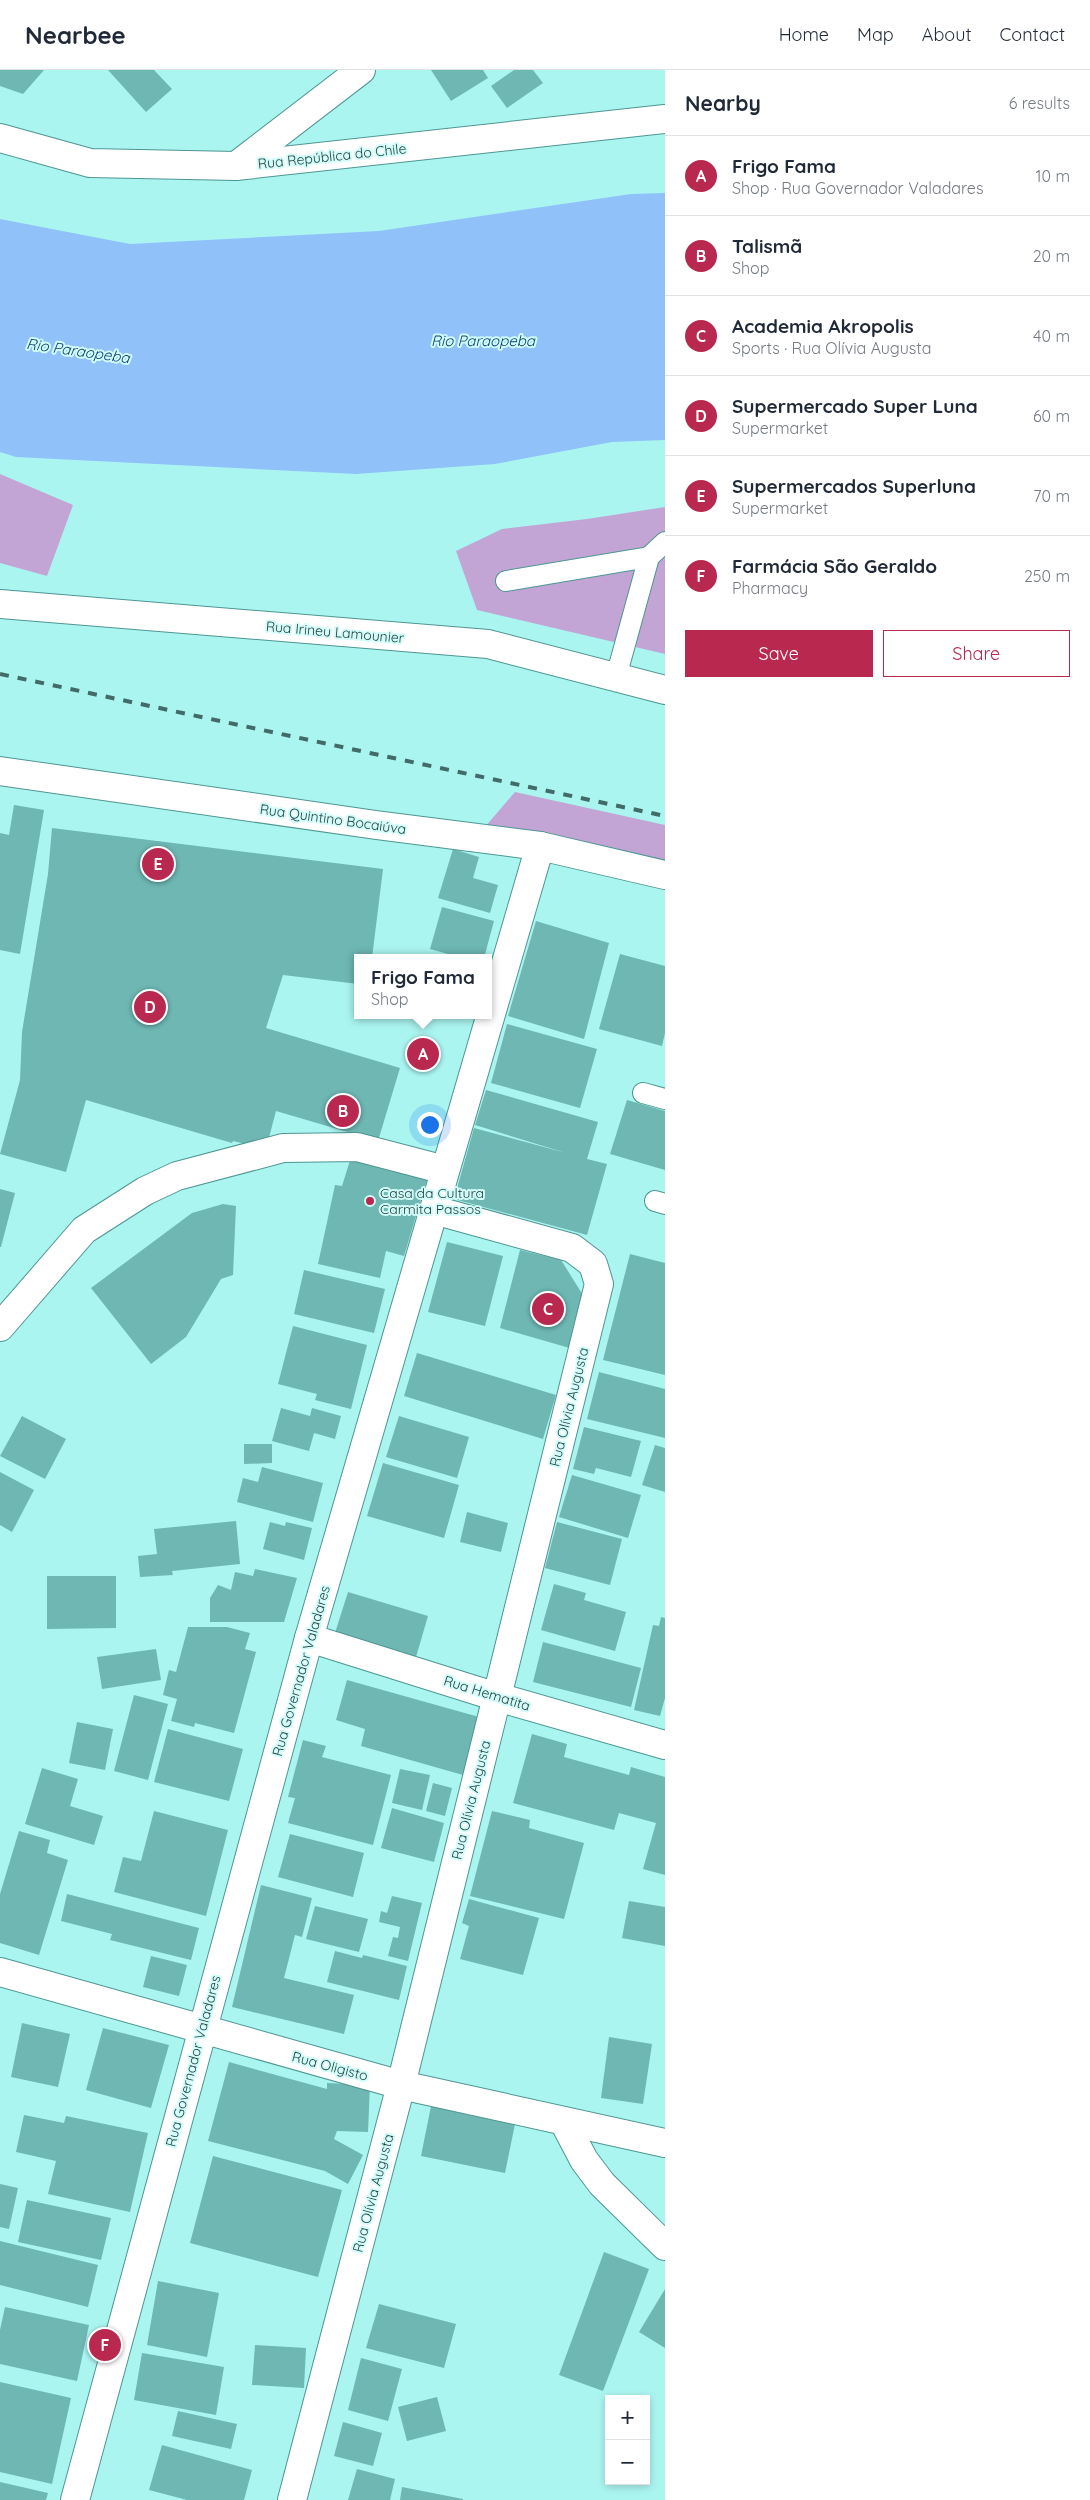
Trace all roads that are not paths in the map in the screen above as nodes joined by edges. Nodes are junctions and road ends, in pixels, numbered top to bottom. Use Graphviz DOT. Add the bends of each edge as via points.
graph roads {
  1 [pos="361,70"];
  2 [pos="665,119"];
  3 [pos="0,138"];
  4 [pos="236,166"];
  5 [pos="665,542"];
  6 [pos="649,557"];
  7 [pos="506,581"];
  8 [pos="0,604"];
  9 [pos="616,677"];
  10 [pos="665,690"];
  11 [pos="0,771"];
  12 [pos="540,846"];
  13 [pos="665,875"];
  14 [pos="492,1011"];
  15 [pos="490,1019"];
  16 [pos="643,1093"];
  17 [pos="665,1098"];
  18 [pos="446,1170"];
  19 [pos="434,1210"];
  20 [pos="0,1327"];
  21 [pos="310,1638"];
  22 [pos="497,1697"];
  23 [pos="665,1745"];
  24 [pos="0,1972"];
  25 [pos="201,2030"];
  26 [pos="401,2085"];
  27 [pos="564,2122"];
  28 [pos="665,2143"];
  29 [pos="665,2246"];
  30 [pos="75,2500"];
  31 [pos="292,2500"];
  1 -- 4 [label="street"];
  2 -- 4 [label="street, Rua República do Chile"];
  3 -- 4 [label="street, Rua República do Chile" via="90,163"];
  5 -- 6 [label="lane"];
  6 -- 7 [label="lane"];
  6 -- 9 [label="lane"];
  8 -- 9 [label="street, Rua Irineu Lamounier" via="488,644"];
  9 -- 10 [label="street, Rua Irineu Lamounier"];
  11 -- 12 [label="street, Rua Quintino Bocaiúva"];
  12 -- 13 [label="street, Rua Quintino Bocaiúva"];
  12 -- 14 [label="street, Rua Governador Valadares"];
  15 -- 18 [label="street, Rua Governador Valadares"];
  16 -- 17 [label="lane"];
  18 -- 19 [label="street, Rua Governador Valadares"];
  18 -- 20 [label="street" via="357,1146 283,1148 177,1176 84,1230"];
  19 -- 21 [label="street, Rua Governador Valadares"];
  19 -- 22 [label="street, Rua Olívia Augusta" via="572,1248 593,1264 599,1284"];
  21 -- 22 [label="street, Rua Hematita"];
  21 -- 25 [label="street, Rua Governador Valadares"];
  22 -- 23 [label="street, Rua Hematita"];
  22 -- 26 [label="street, Rua Olívia Augusta"];
  24 -- 25 [label="street, Rua Oligisto"];
  25 -- 26 [label="street, Rua Oligisto"];
  25 -- 30 [label="street, Rua Governador Valadares"];
  26 -- 27 [label="street, Rua Oligisto"];
  26 -- 31 [label="street, Rua Olívia Augusta"];
  27 -- 28 [label="street, Rua Oligisto"];
  27 -- 29 [label="street" via="584,2160 602,2184"];
}
